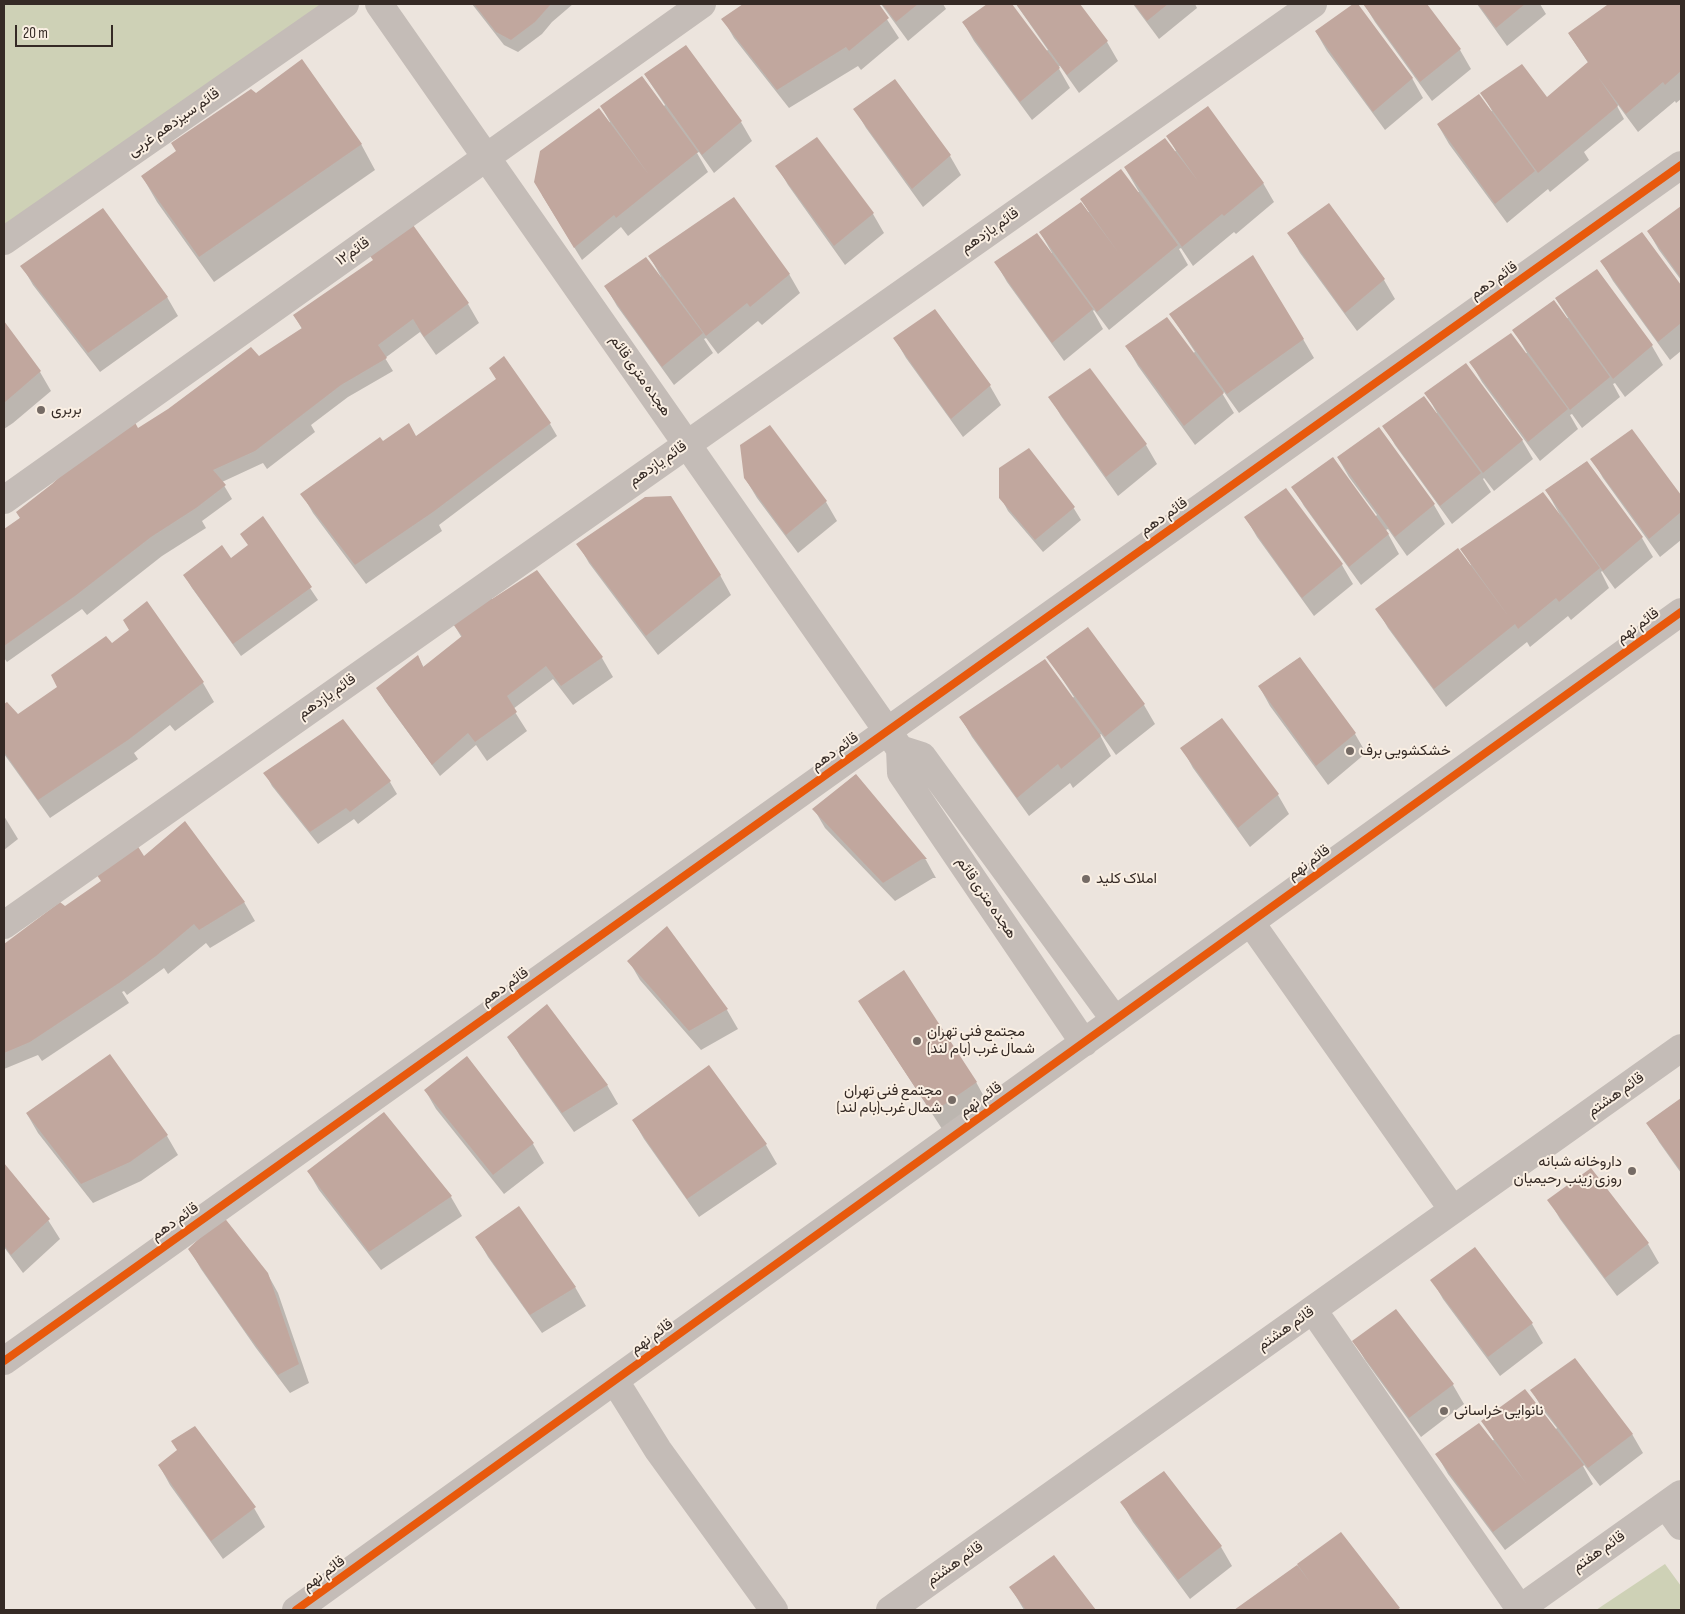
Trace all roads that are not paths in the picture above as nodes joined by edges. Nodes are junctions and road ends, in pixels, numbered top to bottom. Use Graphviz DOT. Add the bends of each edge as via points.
graph roads {
  1 [pos="345,4"];
  2 [pos="379,4"];
  3 [pos="702,4"];
  4 [pos="1313,4"];
  5 [pos="486,157"];
  6 [pos="1681,165"];
  7 [pos="4,242"];
  8 [pos="687,444"];
  9 [pos="4,500"];
  10 [pos="1681,612"];
  11 [pos="894,740"];
  12 [pos="1250,923"];
  13 [pos="4,925"];
  14 [pos="1115,1020"];
  15 [pos="1084,1042"];
  16 [pos="1681,1048"];
  17 [pos="1453,1210"];
  18 [pos="1313,1310"];
  19 [pos="4,1361"];
  20 [pos="614,1381"];
  21 [pos="1676,1508"];
  22 [pos="296,1610"];
  23 [pos="774,1610"];
  24 [pos="890,1610"];
  25 [pos="1519,1610"];
  1 -- 7 [label="street, قائم سیزدهم غربی"];
  2 -- 5 [label="street, هجده متری قائم"];
  3 -- 5 [label="street, قائم۱۲"];
  4 -- 8 [label="street, قائم یازدهم"];
  5 -- 8 [label="street, هجده متری قائم"];
  5 -- 9 [label="street, قائم۱۲"];
  6 -- 11 [label="street, قائم دهم"];
  8 -- 11 [label="street, هجده متری قائم"];
  8 -- 13 [label="street, قائم یازدهم"];
  10 -- 12 [label="street, قائم نهم"];
  11 -- 14 [label="street, هجده متری قائم" via="922,756"];
  11 -- 15 [label="street, هجده متری قائم" via="901,773"];
  11 -- 19 [label="street, قائم دهم"];
  12 -- 14 [label="street, قائم نهم"];
  12 -- 17 [label="street"];
  14 -- 15 [label="street, قائم نهم"];
  15 -- 20 [label="street, قائم نهم"];
  16 -- 17 [label="street, قائم هشتم"];
  17 -- 18 [label="street, قائم هشتم"];
  18 -- 24 [label="street, قائم هشتم"];
  18 -- 25 [label="street"];
  20 -- 22 [label="street, قائم نهم"];
  20 -- 23 [label="street" via="658,1450"];
  21 -- 25 [label="street, قائم هفتم"];
}
